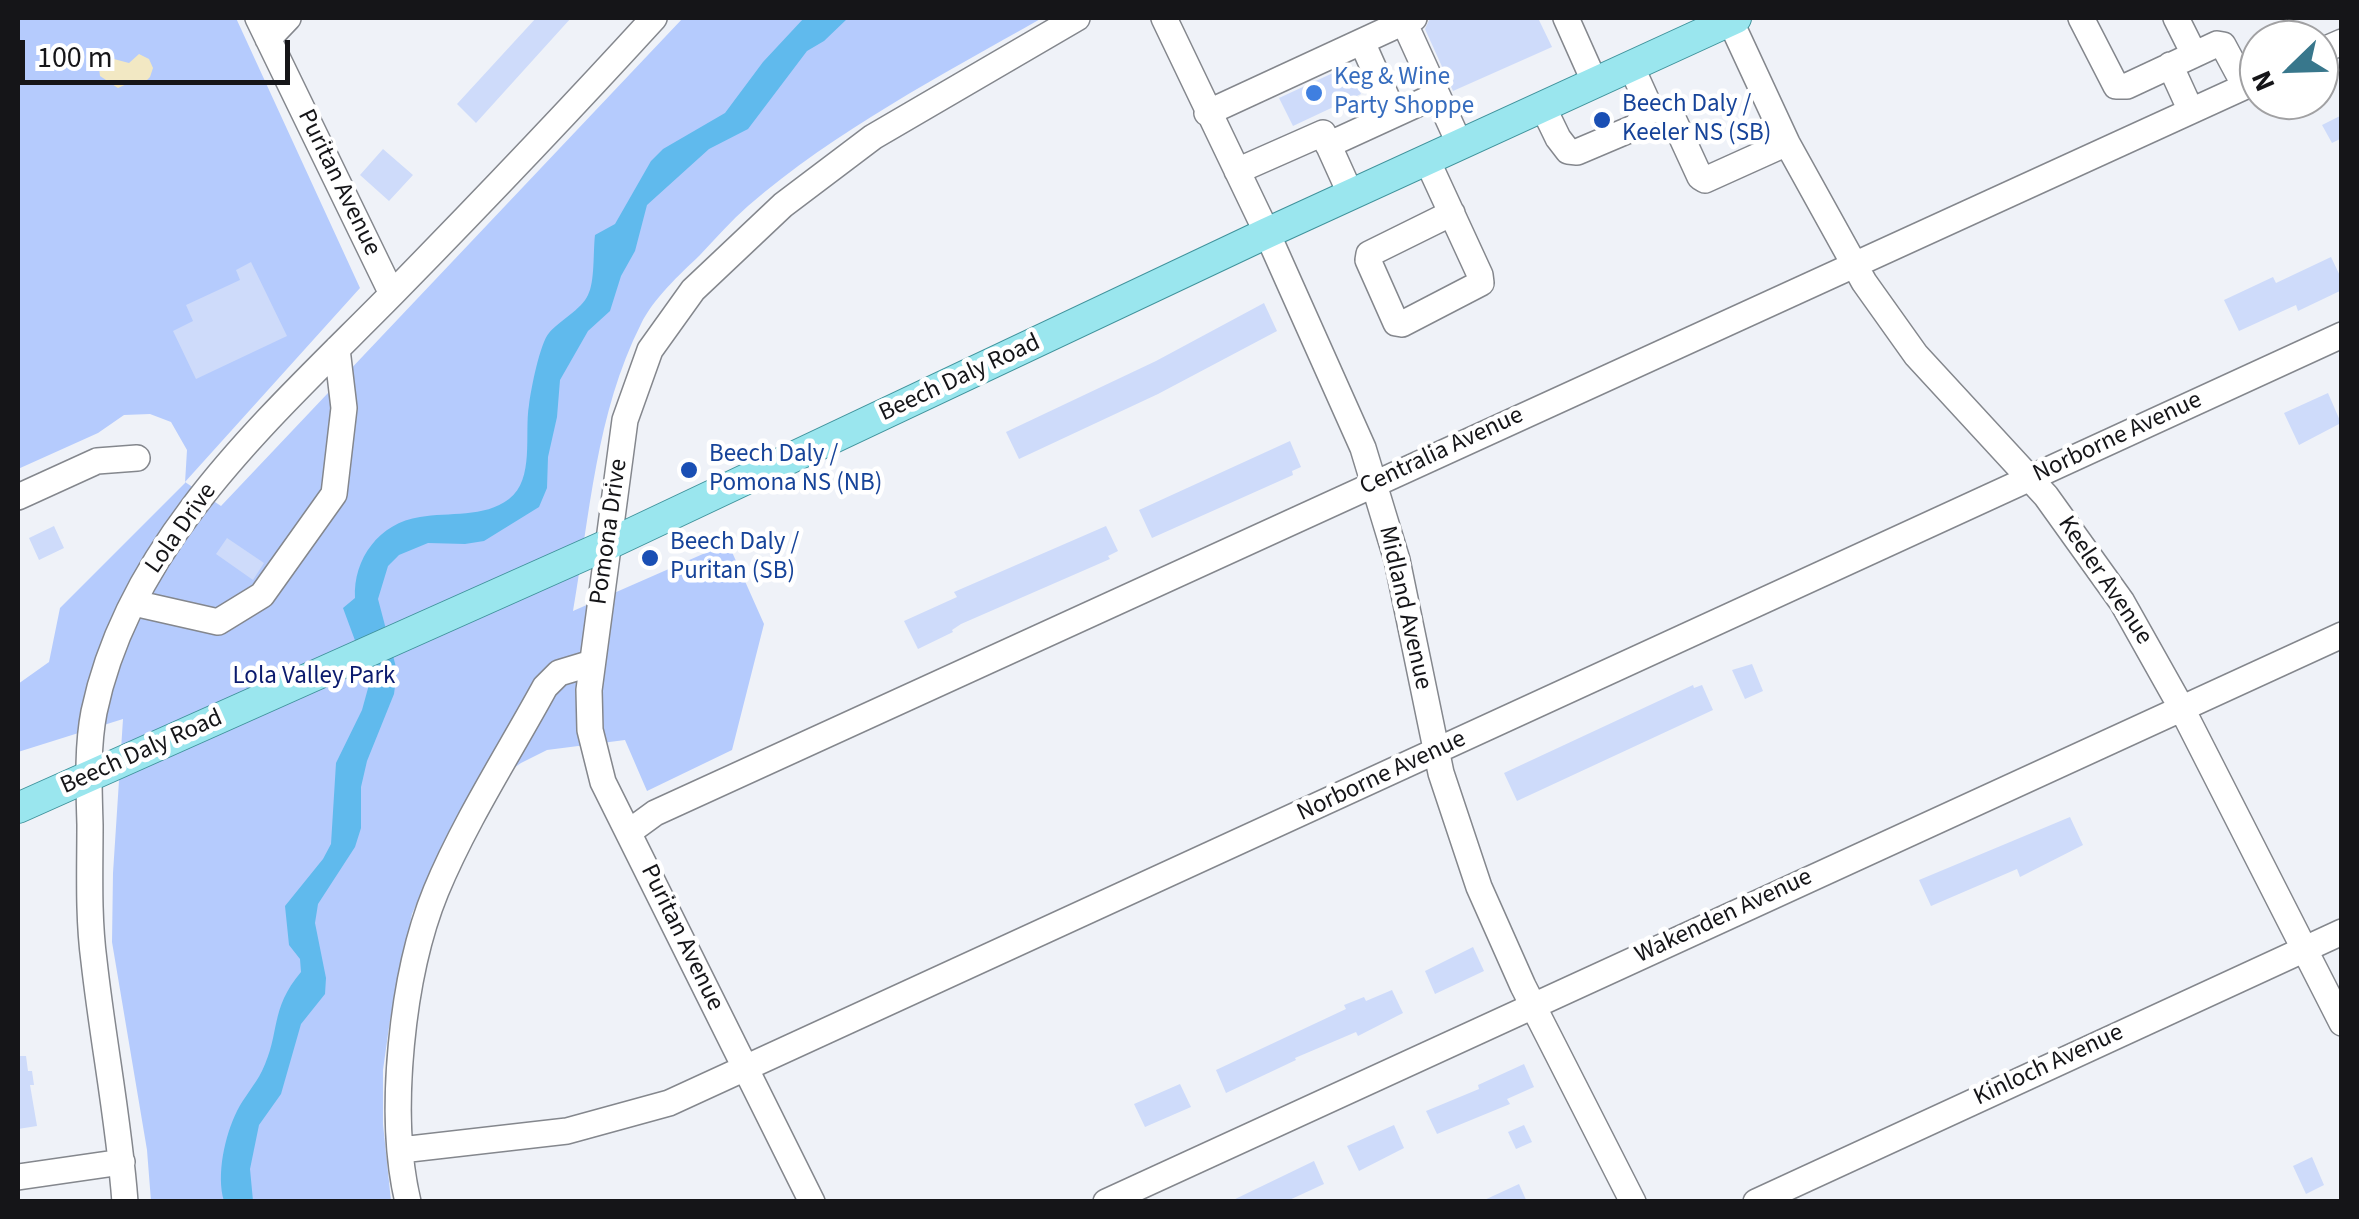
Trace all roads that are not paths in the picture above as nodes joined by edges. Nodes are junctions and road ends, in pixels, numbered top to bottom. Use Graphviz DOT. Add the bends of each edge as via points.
graph roads {
  1 [pos="288,18"];
  2 [pos="654,18"];
  3 [pos="1077,18"];
  4 [pos="1164,18"];
  5 [pos="1566,18"];
  6 [pos="1732,18"];
  7 [pos="2081,18"];
  8 [pos="2176,18"];
  9 [pos="1409,20"];
  10 [pos="263,28"];
  11 [pos="1362,42"];
  12 [pos="2194,54"];
  13 [pos="2170,65"];
  14 [pos="2239,65"];
  15 [pos="1631,66"];
  16 [pos="1595,82"];
  17 [pos="2239,89"];
  18 [pos="1437,95"];
  19 [pos="1543,106"];
  20 [pos="1650,108"];
  21 [pos="2192,111"];
  22 [pos="1208,113"];
  23 [pos="1394,114"];
  24 [pos="1786,142"];
  25 [pos="1328,145"];
  26 [pos="1460,145"];
  27 [pos="1427,160"];
  28 [pos="1237,172"];
  29 [pos="1351,195"];
  30 [pos="1452,213"];
  31 [pos="1267,234"];
  32 [pos="1852,263"];
  33 [pos="392,294"];
  34 [pos="2342,335"];
  35 [pos="337,349"];
  36 [pos="137,458"];
  37 [pos="2030,479"];
  38 [pos="1374,484"];
  39 [pos="18,497"];
  40 [pos="609,544"];
  41 [pos="134,603"];
  42 [pos="2342,635"];
  43 [pos="592,663"];
  44 [pos="2181,707"];
  45 [pos="1436,752"];
  46 [pos="89,776"];
  47 [pos="18,808"];
  48 [pos="629,832"];
  49 [pos="2342,932"];
  50 [pos="2304,949"];
  51 [pos="1533,1005"];
  52 [pos="2342,1023"];
  53 [pos="746,1069"];
  54 [pos="402,1150"];
  55 [pos="122,1162"];
  56 [pos="18,1178"];
  57 [pos="125,1202"];
  58 [pos="408,1202"];
  59 [pos="812,1202"];
  60 [pos="1106,1202"];
  61 [pos="1633,1202"];
  62 [pos="1756,1202"];
  1 -- 10 [label="street"];
  2 -- 33 [label="street, Lola Drive"];
  3 -- 40 [label="street, Pomona Drive" via="873,138 783,205 693,290 640,373 626,420"];
  4 -- 22 [label="street, Midland Avenue"];
  5 -- 16 [label="street"];
  6 -- 15 [label="main road, Beech Daly Road"];
  6 -- 24 [label="street, Keeler Avenue"];
  7 -- 13 [label="street" via="2116,86"];
  8 -- 12 [label="street"];
  9 -- 11 [label="street"];
  9 -- 18 [label="street"];
  10 -- 33 [label="street, Puritan Avenue"];
  11 -- 22 [label="street"];
  11 -- 23 [label="street"];
  12 -- 13 [label="street"];
  12 -- 14 [label="street" via="2224,45"];
  13 -- 21 [label="street"];
  15 -- 16 [label="main road, Beech Daly Road"];
  15 -- 20 [label="street"];
  16 -- 19 [label="main road, Beech Daly Road"];
  17 -- 21 [label="street, Centralia Avenue"];
  18 -- 23 [label="street"];
  18 -- 26 [label="street"];
  19 -- 20 [label="street" via="1558,138 1578,152 1636,127"];
  19 -- 26 [label="main road, Beech Daly Road"];
  20 -- 24 [label="street" via="1672,114 1705,180"];
  21 -- 32 [label="street, Centralia Avenue"];
  22 -- 28 [label="street, Midland Avenue"];
  23 -- 25 [label="street"];
  24 -- 32 [label="street, Keeler Avenue"];
  25 -- 28 [label="street" via="1323,132"];
  25 -- 29 [label="street"];
  26 -- 27 [label="main road, Beech Daly Road"];
  27 -- 29 [label="main road, Beech Daly Road"];
  27 -- 30 [label="street"];
  28 -- 31 [label="street, Midland Avenue"];
  29 -- 31 [label="main road, Beech Daly Road"];
  30 -- 30 [label="street" via="1481,283 1396,323 1369,254"];
  31 -- 38 [label="street, Midland Avenue" via="1348,410"];
  31 -- 40 [label="main road, Beech Daly Road"];
  32 -- 37 [label="street, Keeler Avenue" via="1916,355"];
  32 -- 38 [label="street, Centralia Avenue"];
  33 -- 35 [label="street, Lola Drive"];
  34 -- 37 [label="street, Norborne Avenue"];
  35 -- 41 [label="street, Lola Drive" via="221,474"];
  35 -- 41 [label="street" via="344,408 334,494 262,595 218,622"];
  36 -- 39 [label="street" via="98,462"];
  37 -- 44 [label="street, Keeler Avenue" via="2106,577"];
  37 -- 45 [label="street, Norborne Avenue"];
  38 -- 45 [label="street, Midland Avenue" via="1397,560"];
  38 -- 48 [label="street, Centralia Avenue" via="655,814"];
  40 -- 43 [label="street, Pomona Drive"];
  40 -- 46 [label="main road, Beech Daly Road"];
  41 -- 46 [label="street, Lola Drive" via="94,714"];
  42 -- 44 [label="street, Wakenden Avenue"];
  43 -- 48 [label="street, Puritan Avenue" via="593,750"];
  43 -- 54 [label="street" via="558,674 545,686 437,889 405,1022"];
  44 -- 50 [label="street, Keeler Avenue"];
  44 -- 51 [label="street, Wakenden Avenue"];
  45 -- 51 [label="street, Midland Avenue" via="1479,887"];
  45 -- 53 [label="street, Norborne Avenue"];
  46 -- 47 [label="main road, Beech Daly Road"];
  46 -- 55 [label="street, Lola Drive" via="92,944"];
  48 -- 53 [label="street, Puritan Avenue"];
  49 -- 50 [label="street, Kinloch Avenue"];
  50 -- 52 [label="street, Keeler Avenue"];
  50 -- 62 [label="street, Kinloch Avenue"];
  51 -- 60 [label="street, Wakenden Avenue"];
  51 -- 61 [label="street, Midland Avenue"];
  53 -- 54 [label="street, Norborne Avenue" via="611,1122"];
  53 -- 59 [label="street, Puritan Avenue"];
  54 -- 58 [label="street"];
  55 -- 56 [label="street"];
  55 -- 57 [label="street, Lola Drive"];
}
